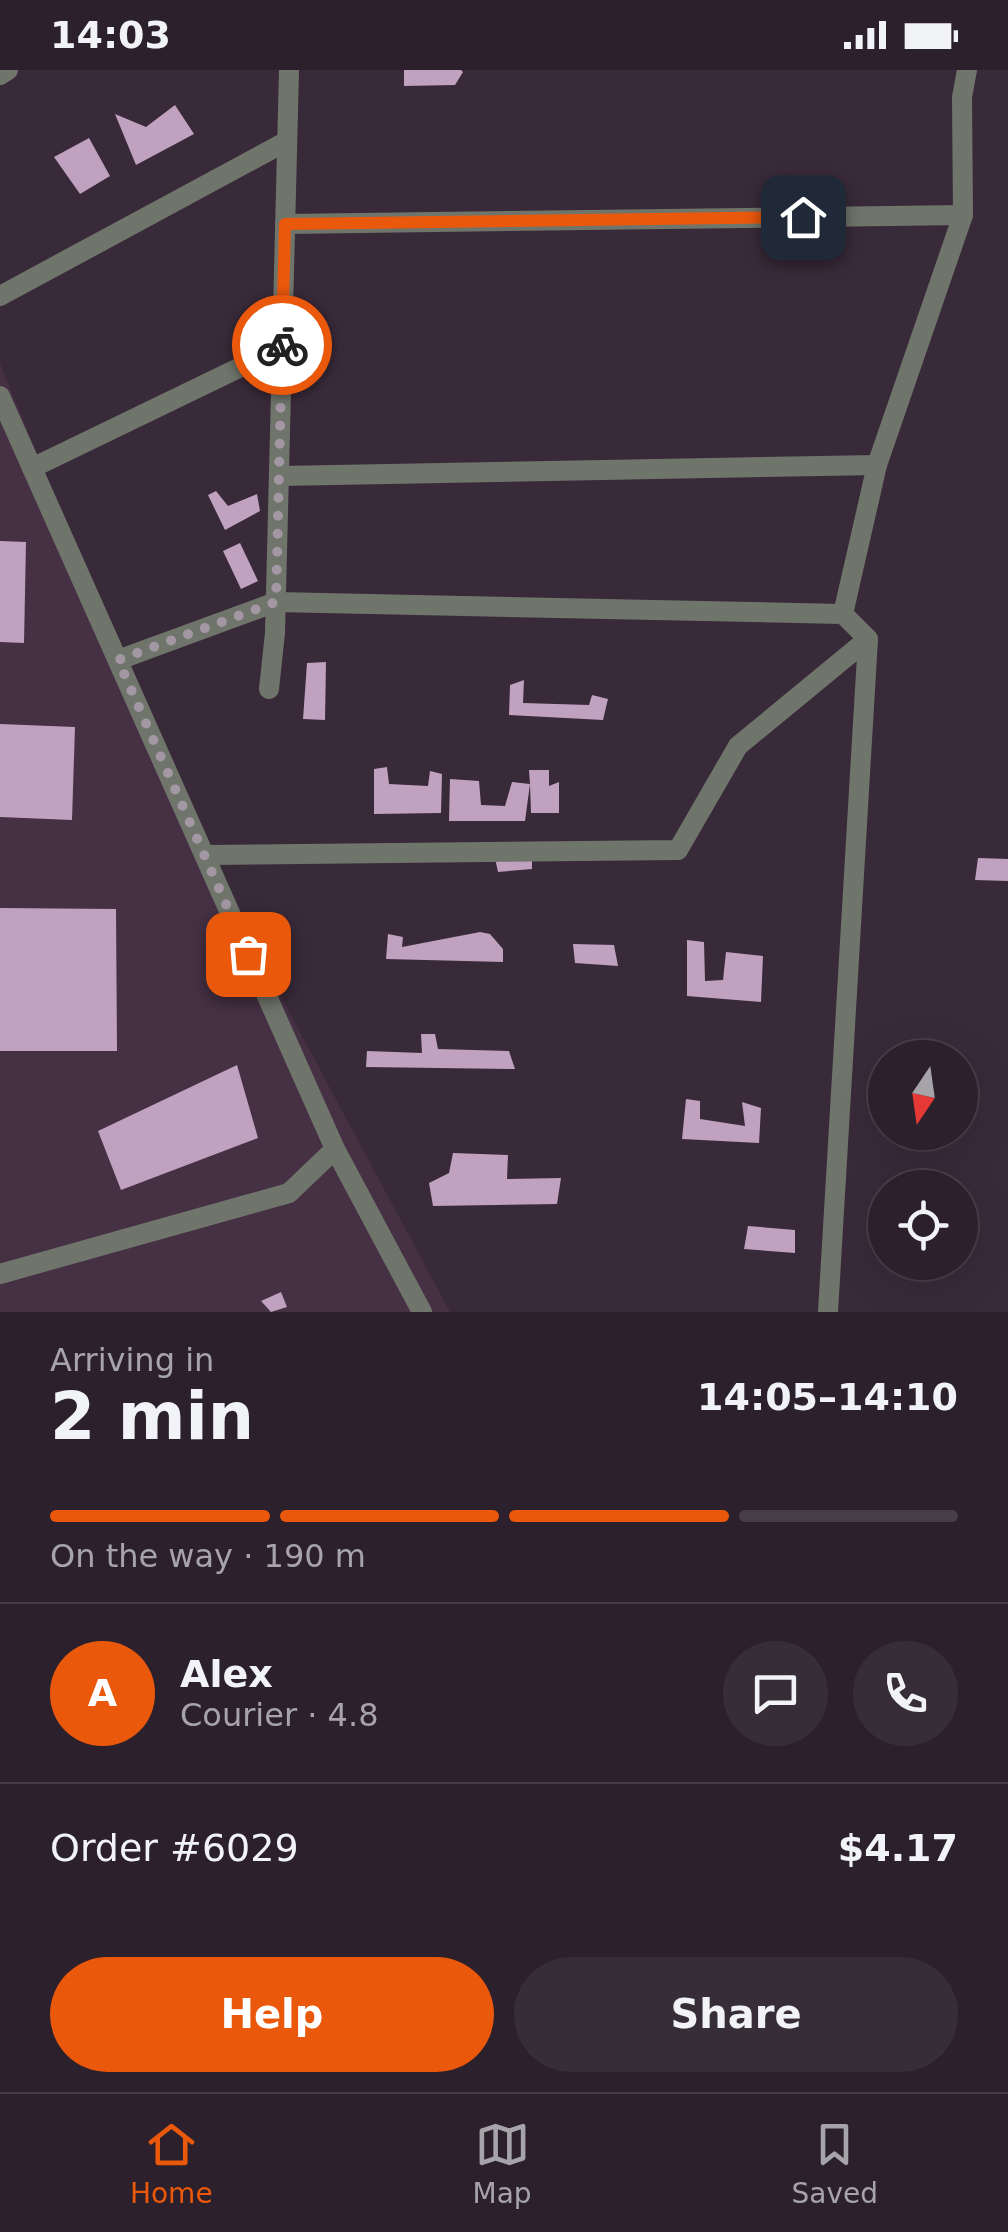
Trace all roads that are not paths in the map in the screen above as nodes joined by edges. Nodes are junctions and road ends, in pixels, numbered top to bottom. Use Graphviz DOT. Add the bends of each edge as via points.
graph roads {
  1 [pos="8,70"];
  2 [pos="289,70"];
  3 [pos="967,70"];
  4 [pos="0,75"];
  5 [pos="288,142"];
  6 [pos="963,215"];
  7 [pos="285,224"];
  8 [pos="0,296"];
  9 [pos="282,347"];
  10 [pos="0,396"];
  11 [pos="877,466"];
  12 [pos="32,468"];
  13 [pos="279,476"];
  14 [pos="276,602"];
  15 [pos="843,614"];
  16 [pos="868,640"];
  17 [pos="118,660"];
  18 [pos="269,689"];
  19 [pos="204,856"];
  20 [pos="335,1150"];
  21 [pos="0,1274"];
  22 [pos="422,1312"];
  23 [pos="828,1312"];
  1 -- 4 [label="street"];
  2 -- 5 [label="street"];
  3 -- 6 [label="street"];
  5 -- 7 [label="street"];
  5 -- 8 [label="street"];
  6 -- 7 [label="street"];
  6 -- 11 [label="street"];
  7 -- 9 [label="street"];
  9 -- 12 [label="street"];
  9 -- 13 [label="street"];
  10 -- 12 [label="street"];
  11 -- 13 [label="street"];
  11 -- 15 [label="street"];
  12 -- 17 [label="street"];
  13 -- 14 [label="street"];
  14 -- 15 [label="street"];
  14 -- 17 [label="street"];
  14 -- 18 [label="street"];
  15 -- 16 [label="street"];
  16 -- 19 [label="street" via="738,746 678,850"];
  16 -- 23 [label="street"];
  17 -- 19 [label="street"];
  19 -- 20 [label="street"];
  20 -- 21 [label="street" via="289,1193"];
  20 -- 22 [label="street"];
}
